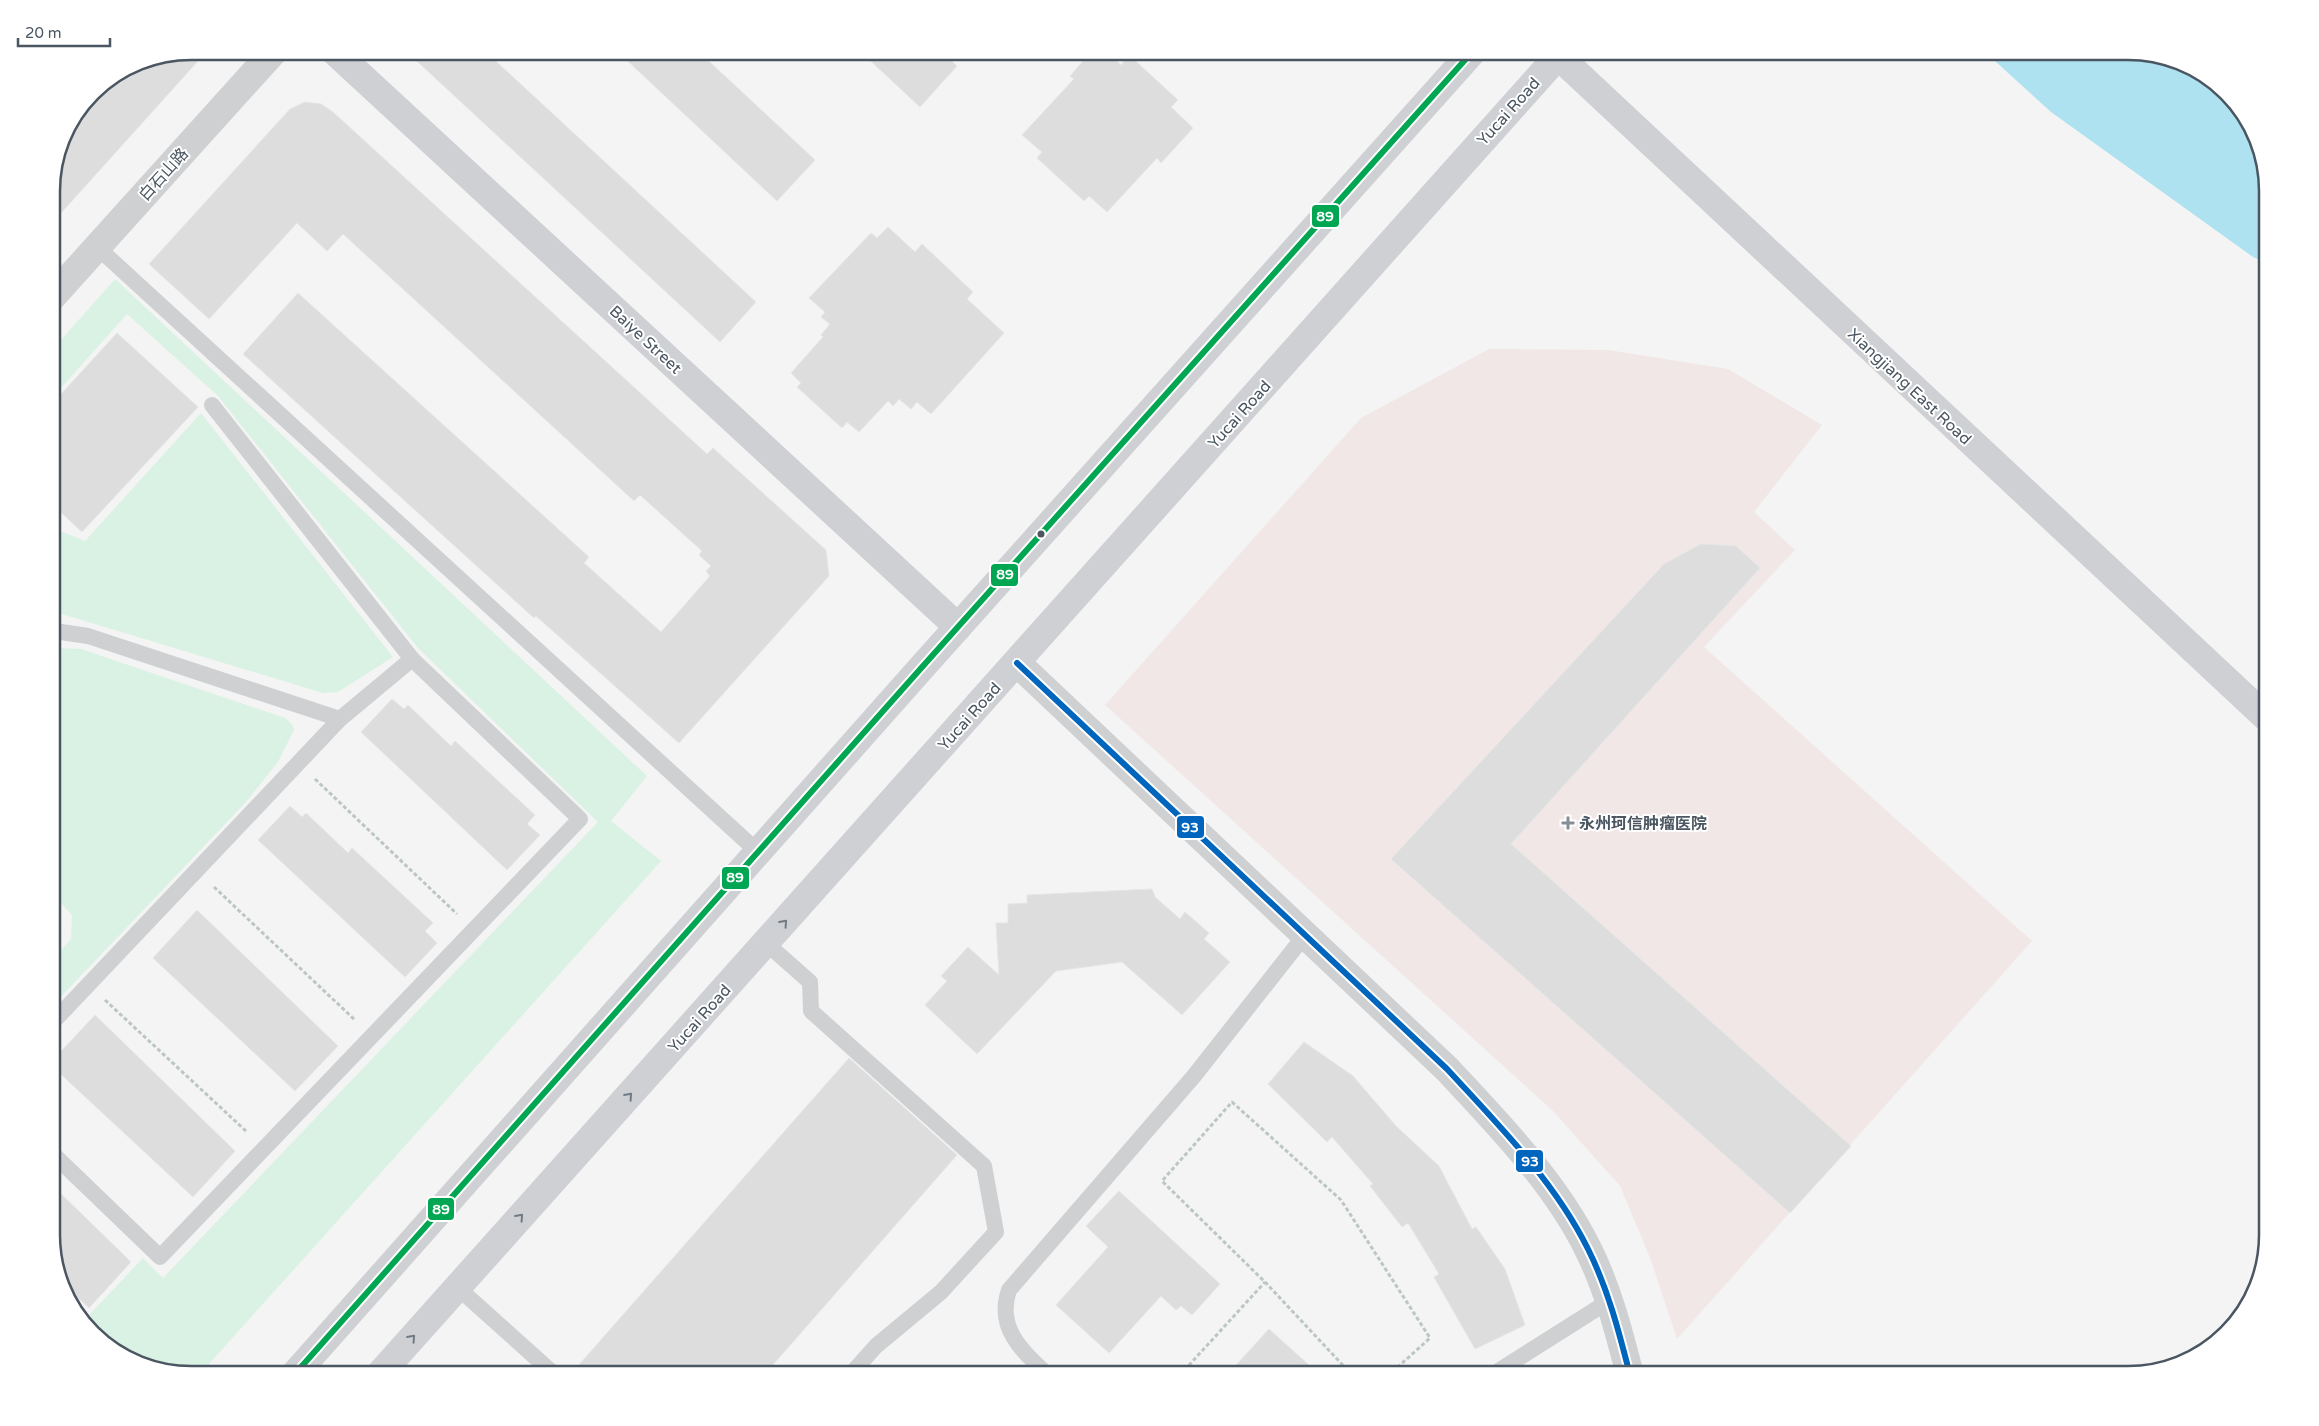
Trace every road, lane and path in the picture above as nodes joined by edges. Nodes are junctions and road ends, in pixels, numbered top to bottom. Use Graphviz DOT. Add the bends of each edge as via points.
graph roads {
  1 [pos="266,60"];
  2 [pos="344,60"];
  3 [pos="1465,60"];
  4 [pos="1550,60"];
  5 [pos="1561,60"];
  6 [pos="97,247"];
  7 [pos="60,287"];
  8 [pos="212,405"];
  9 [pos="958,627"];
  10 [pos="60,632"];
  11 [pos="412,659"];
  12 [pos="1017,663"];
  13 [pos="2259,711"];
  14 [pos="340,719"];
  15 [pos="298,763"];
  16 [pos="758,852"];
  17 [pos="197,870"];
  18 [pos="474,930"];
  19 [pos="1305,935"];
  20 [pos="766,943"];
  21 [pos="88,984"];
  22 [pos="60,1014"];
  23 [pos="372,1036"];
  24 [pos="264,1149"];
  25 [pos="60,1161"];
  26 [pos="1265,1282"];
  27 [pos="458,1287"];
  28 [pos="1609,1300"];
  29 [pos="302,1366"];
  30 [pos="388,1366"];
  31 [pos="545,1366"];
  32 [pos="858,1366"];
  33 [pos="1038,1366"];
  34 [pos="1188,1366"];
  35 [pos="1344,1366"];
  36 [pos="1399,1366"];
  37 [pos="1506,1366"];
  38 [pos="1627,1366"];
  1 -- 6 [label="street, 白石山路"];
  2 -- 9 [label="main road, Baiye Street"];
  3 -- 9 [label="main road"];
  4 -- 12 [label="main road, Yucai Road"];
  5 -- 13 [label="main road, Xiangjiang East Road"];
  6 -- 7 [label="street, 白石山路"];
  6 -- 16 [label="lane"];
  8 -- 11 [label="lane"];
  9 -- 16 [label="main road"];
  10 -- 14 [label="lane" via="88,636"];
  11 -- 14 [label="lane"];
  11 -- 18 [label="lane" via="580,819"];
  12 -- 19 [label="street"];
  20 -- 12 [label="main road, Yucai Road, one-way"];
  14 -- 15 [label="lane"];
  15 -- 17 [label="lane"];
  15 -- 18 [label="path"];
  16 -- 29 [label="main road"];
  17 -- 21 [label="lane"];
  17 -- 23 [label="path"];
  18 -- 23 [label="lane"];
  19 -- 28 [label="street" via="1447,1069 1550,1187 1588,1248"];
  19 -- 33 [label="lane" via="1194,1076 1009,1290 1004,1303 1013,1338"];
  27 -- 20 [label="main road, Yucai Road, one-way"];
  20 -- 32 [label="lane" via="810,982 811,1011 984,1166 996,1232 941,1292 876,1346"];
  21 -- 22 [label="lane"];
  21 -- 24 [label="path"];
  23 -- 24 [label="lane"];
  24 -- 25 [label="lane" via="160,1257"];
  26 -- 34 [label="path"];
  26 -- 35 [label="path"];
  26 -- 36 [label="path" via="1162,1181 1232,1102 1341,1200 1430,1338"];
  30 -- 27 [label="main road, Yucai Road, one-way"];
  27 -- 31 [label="lane"];
  28 -- 37 [label="lane"];
  28 -- 38 [label="street"];
}
